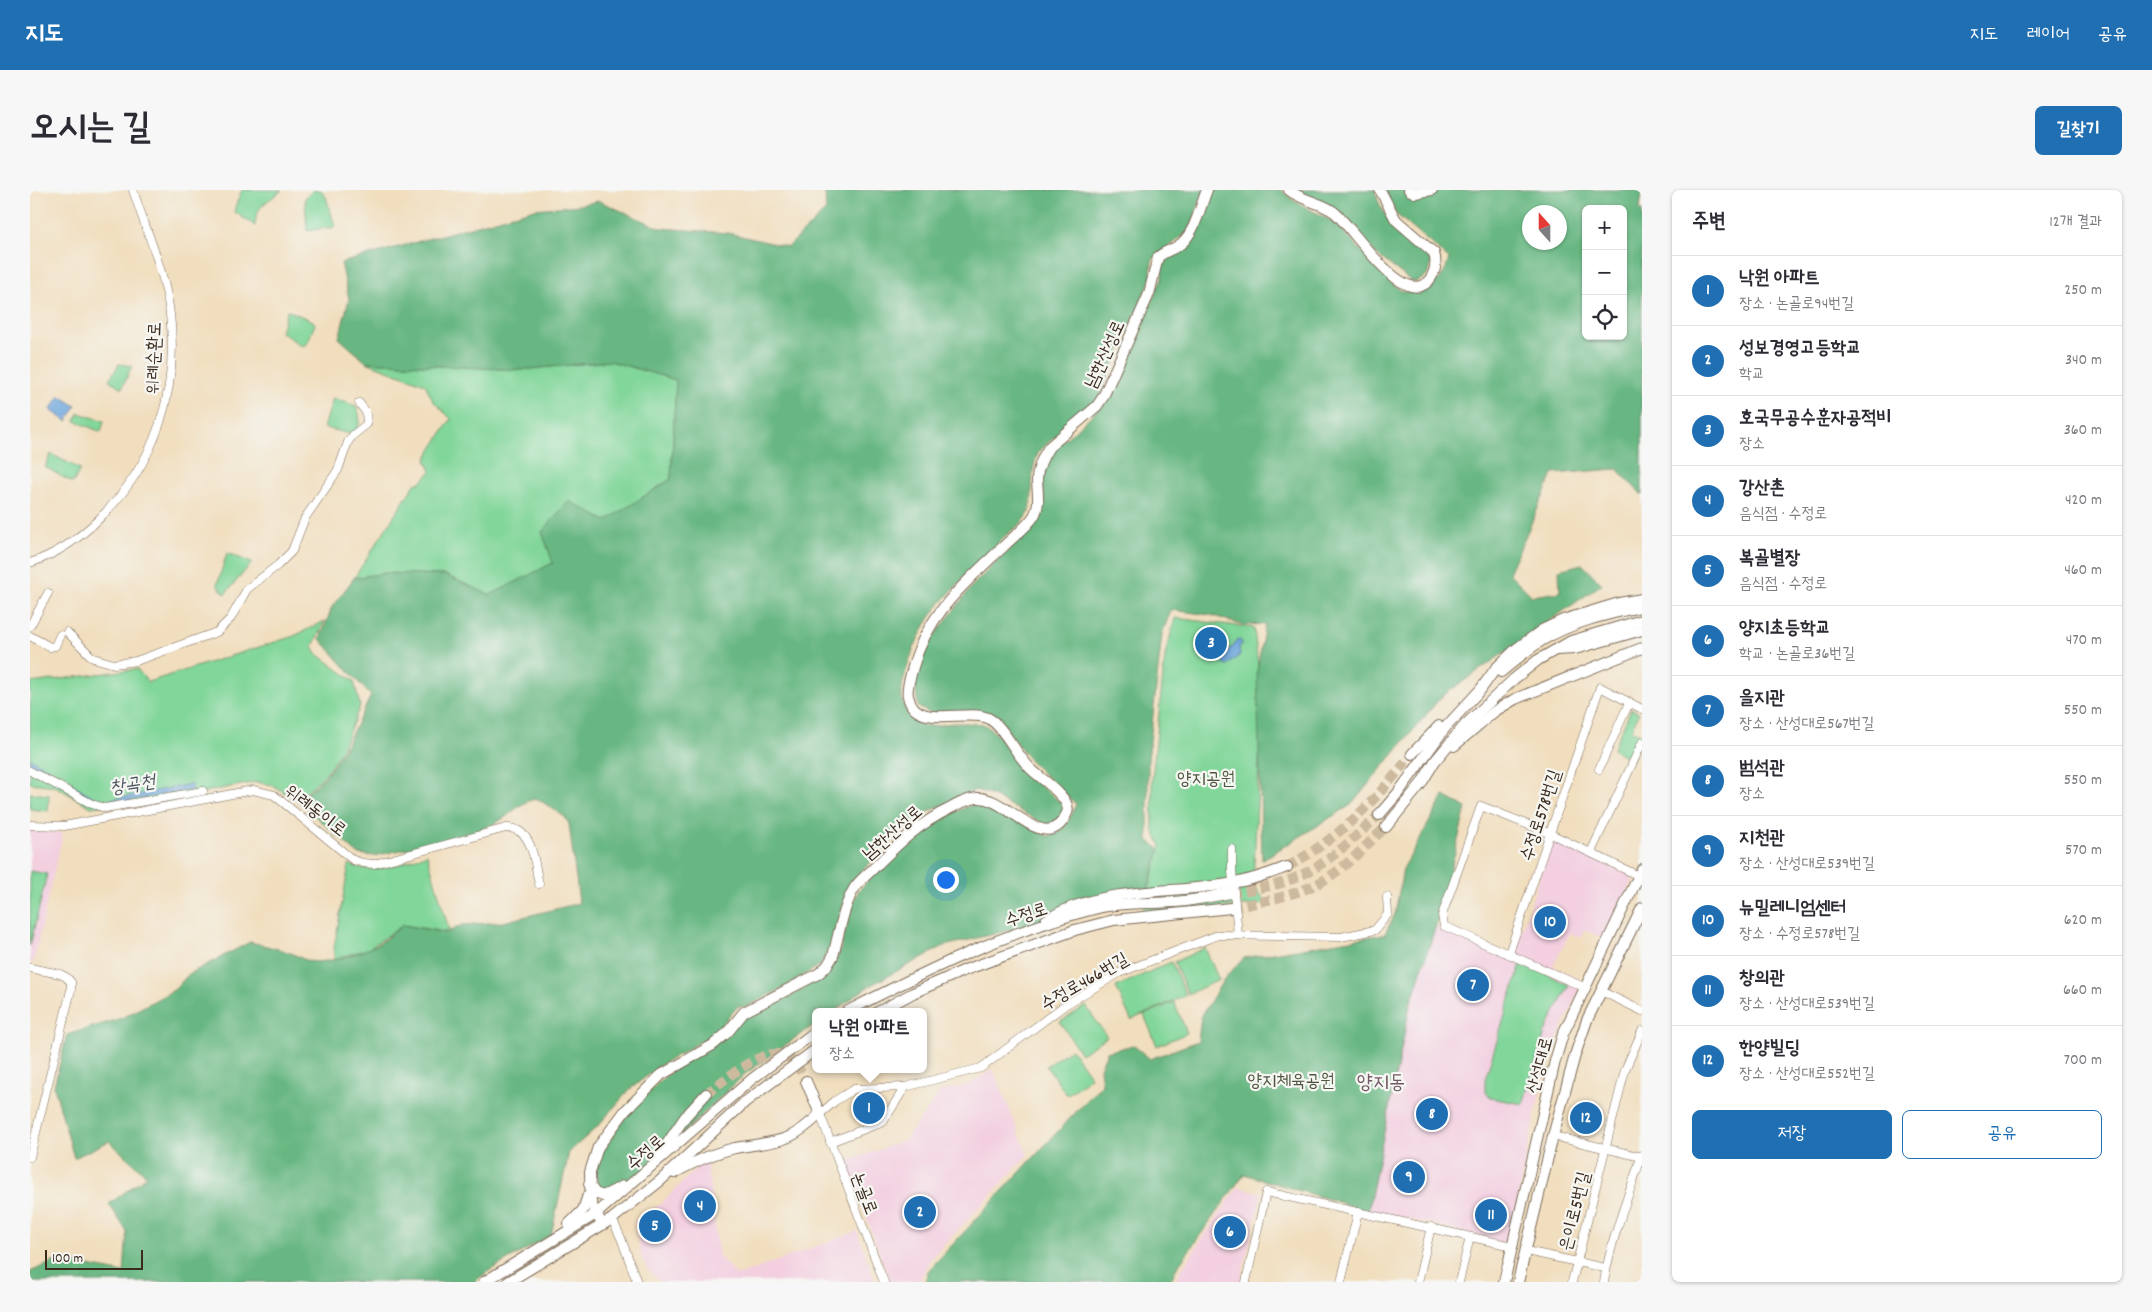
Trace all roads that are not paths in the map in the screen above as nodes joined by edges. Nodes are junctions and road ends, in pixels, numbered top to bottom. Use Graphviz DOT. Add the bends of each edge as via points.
graph roads {
  1 [pos="133,190"];
  2 [pos="1207,190"];
  3 [pos="1289,190"];
  4 [pos="1380,190"];
  5 [pos="1409,190"];
  6 [pos="1432,190"];
  7 [pos="359,403"];
  8 [pos="30,563"];
  9 [pos="48,593"];
  10 [pos="1641,603"];
  11 [pos="1642,620"];
  12 [pos="30,626"];
  13 [pos="1642,630"];
  14 [pos="30,636"];
  15 [pos="1642,648"];
  16 [pos="1552,651"];
  17 [pos="1629,703"];
  18 [pos="1642,709"];
  19 [pos="1460,711"];
  20 [pos="1642,743"];
  21 [pos="1412,754"];
  22 [pos="1436,760"];
  23 [pos="1599,769"];
  24 [pos="30,771"];
  25 [pos="203,791"];
  26 [pos="1379,814"];
  27 [pos="30,824"];
  28 [pos="1386,827"];
  29 [pos="1551,834"];
  30 [pos="1232,849"];
  31 [pos="1591,852"];
  32 [pos="1287,867"];
  33 [pos="1640,872"];
  34 [pos="1233,883"];
  35 [pos="539,884"];
  36 [pos="1230,893"];
  37 [pos="1387,897"];
  38 [pos="1231,908"];
  39 [pos="1642,908"];
  40 [pos="1032,928"];
  41 [pos="1238,935"];
  42 [pos="1509,953"];
  43 [pos="30,968"];
  44 [pos="1586,988"];
  45 [pos="1601,991"];
  46 [pos="854,1008"];
  47 [pos="885,1008"];
  48 [pos="1642,1011"];
  49 [pos="1642,1031"];
  50 [pos="812,1034"];
  51 [pos="812,1052"];
  52 [pos="806,1081"];
  53 [pos="905,1087"];
  54 [pos="706,1094"];
  55 [pos="820,1114"];
  56 [pos="1553,1136"];
  57 [pos="830,1142"];
  58 [pos="1605,1148"];
  59 [pos="1642,1156"];
  60 [pos="30,1157"];
  61 [pos="652,1168"];
  62 [pos="639,1177"];
  63 [pos="660,1181"];
  64 [pos="589,1184"];
  65 [pos="600,1211"];
  66 [pos="1358,1212"];
  67 [pos="612,1219"];
  68 [pos="602,1224"];
  69 [pos="1431,1227"];
  70 [pos="556,1237"];
  71 [pos="1470,1237"];
  72 [pos="1512,1246"];
  73 [pos="1526,1251"];
  74 [pos="1576,1261"];
  75 [pos="1605,1268"];
  76 [pos="484,1282"];
  77 [pos="508,1282"];
  78 [pos="637,1282"];
  79 [pos="884,1282"];
  80 [pos="1246,1282"];
  81 [pos="1341,1282"];
  82 [pos="1418,1282"];
  83 [pos="1459,1282"];
  84 [pos="1504,1282"];
  85 [pos="1518,1282"];
  86 [pos="1572,1282"];
  87 [pos="1604,1282"];
  1 -- 8 [label="street, 위례순환로" via="164,280 170,315 172,356 165,409 142,466 111,507 79,537 58,551"];
  2 -- 64 [label="main road, 남한산성로" via="1188,237 1158,257 1149,294 1100,401 1044,455 1039,466 1038,503 1034,514 932,621 909,684 911,703 923,714 932,717 979,716 995,722 1027,766 1066,799 1068,812 1059,825 1043,830 993,801 975,798 928,819 854,888 827,966 818,974 744,1012 713,1045 661,1075 625,1110 604,1138 593,1161"];
  3 -- 4 [label="main road" via="1334,212 1376,259 1408,286 1424,284 1435,267 1434,253 1396,220"];
  5 -- 6 [label="main road"];
  7 -- 14 [label="street" via="366,412 367,424 348,442 338,470 305,518 292,551 247,589 224,626 211,635 136,661 114,664 93,658 64,634 55,646 50,647"];
  9 -- 12 [label="street"];
  10 -- 19 [label="main road" via="1619,603 1562,620 1542,630 1496,668"];
  11 -- 16 [label="main road" via="1590,634"];
  13 -- 16 [label="main road" via="1575,649"];
  15 -- 22 [label="main road" via="1507,703"];
  16 -- 22 [label="main road" via="1489,702"];
  17 -- 18 [label="street"];
  17 -- 23 [label="street"];
  17 -- 29 [label="street, 수정로578번길" via="1600,687"];
  19 -- 21 [label="main road" via="1440,725"];
  19 -- 26 [label="main road"];
  20 -- 31 [label="street"];
  22 -- 28 [label="main road"];
  24 -- 25 [label="street" via="105,808"];
  27 -- 35 [label="street, 위례동이로" via="64,826 253,790 274,795 353,860 363,864 374,864 514,828 523,832 529,841"];
  29 -- 31 [label="street"];
  29 -- 42 [label="street, 수정로578번길"];
  29 -- 42 [label="street" via="1481,806 1460,863 1442,915 1444,926"];
  30 -- 34 [label="street"];
  31 -- 33 [label="street"];
  32 -- 34 [label="main road"];
  33 -- 44 [label="main road, 산성대로"];
  34 -- 40 [label="main road" via="1115,895 1058,912"];
  34 -- 41 [label="street"];
  36 -- 40 [label="main road, 수정로" via="1174,902 1099,908"];
  37 -- 41 [label="street, 수정로466번길" via="1388,914 1375,930 1341,936"];
  38 -- 47 [label="main road, 수정로" via="1114,920 1074,930 964,970"];
  39 -- 45 [label="main road, 산성대로"];
  40 -- 46 [label="main road, 수정로" via="907,980"];
  41 -- 53 [label="street, 수정로466번길" via="1218,935 1119,973 1065,1005 982,1068"];
  42 -- 44 [label="street"];
  43 -- 60 [label="street" via="66,977 71,982 71,990"];
  44 -- 72 [label="main road, 산성대로" via="1563,1034"];
  45 -- 48 [label="street"];
  45 -- 56 [label="main road, 산성대로" via="1575,1055"];
  49 -- 58 [label="street, 은이로5번길" via="1624,1070"];
  50 -- 61 [label="main road, 수정로" via="752,1079"];
  51 -- 63 [label="main road, 수정로" via="745,1102"];
  52 -- 55 [label="main road"];
  53 -- 55 [label="street, 수정로466번길" via="854,1088"];
  53 -- 57 [label="street" via="883,1122"];
  54 -- 61 [label="main road" via="676,1129"];
  55 -- 57 [label="street, 논골로"];
  55 -- 63 [label="main road" via="788,1139 708,1156"];
  56 -- 58 [label="street"];
  56 -- 73 [label="main road, 산성대로"];
  57 -- 79 [label="street, 논골로"];
  58 -- 59 [label="street"];
  58 -- 74 [label="street, 은이로5번길"];
  59 -- 75 [label="street"];
  61 -- 62 [label="main road, 수정로"];
  62 -- 64 [label="main road" via="602,1196"];
  62 -- 65 [label="main road, 수정로"];
  63 -- 67 [label="main road, 수정로"];
  64 -- 65 [label="main road, 남한산성로" via="591,1204"];
  64 -- 70 [label="main road" via="583,1210"];
  65 -- 67 [label="main road"];
  65 -- 68 [label="main road"];
  65 -- 70 [label="main road, 수정로"];
  66 -- 69 [label="street"];
  66 -- 80 [label="street" via="1266,1192"];
  66 -- 81 [label="street"];
  67 -- 68 [label="main road, 수정로"];
  67 -- 78 [label="street"];
  68 -- 77 [label="main road, 수정로"];
  69 -- 71 [label="street"];
  69 -- 82 [label="street"];
  70 -- 76 [label="main road, 수정로"];
  71 -- 72 [label="street"];
  71 -- 83 [label="street"];
  72 -- 84 [label="main road, 산성대로"];
  73 -- 74 [label="street"];
  73 -- 85 [label="main road, 산성대로"];
  74 -- 75 [label="street"];
  74 -- 86 [label="street, 은이로5번길"];
  75 -- 87 [label="street"];
}
